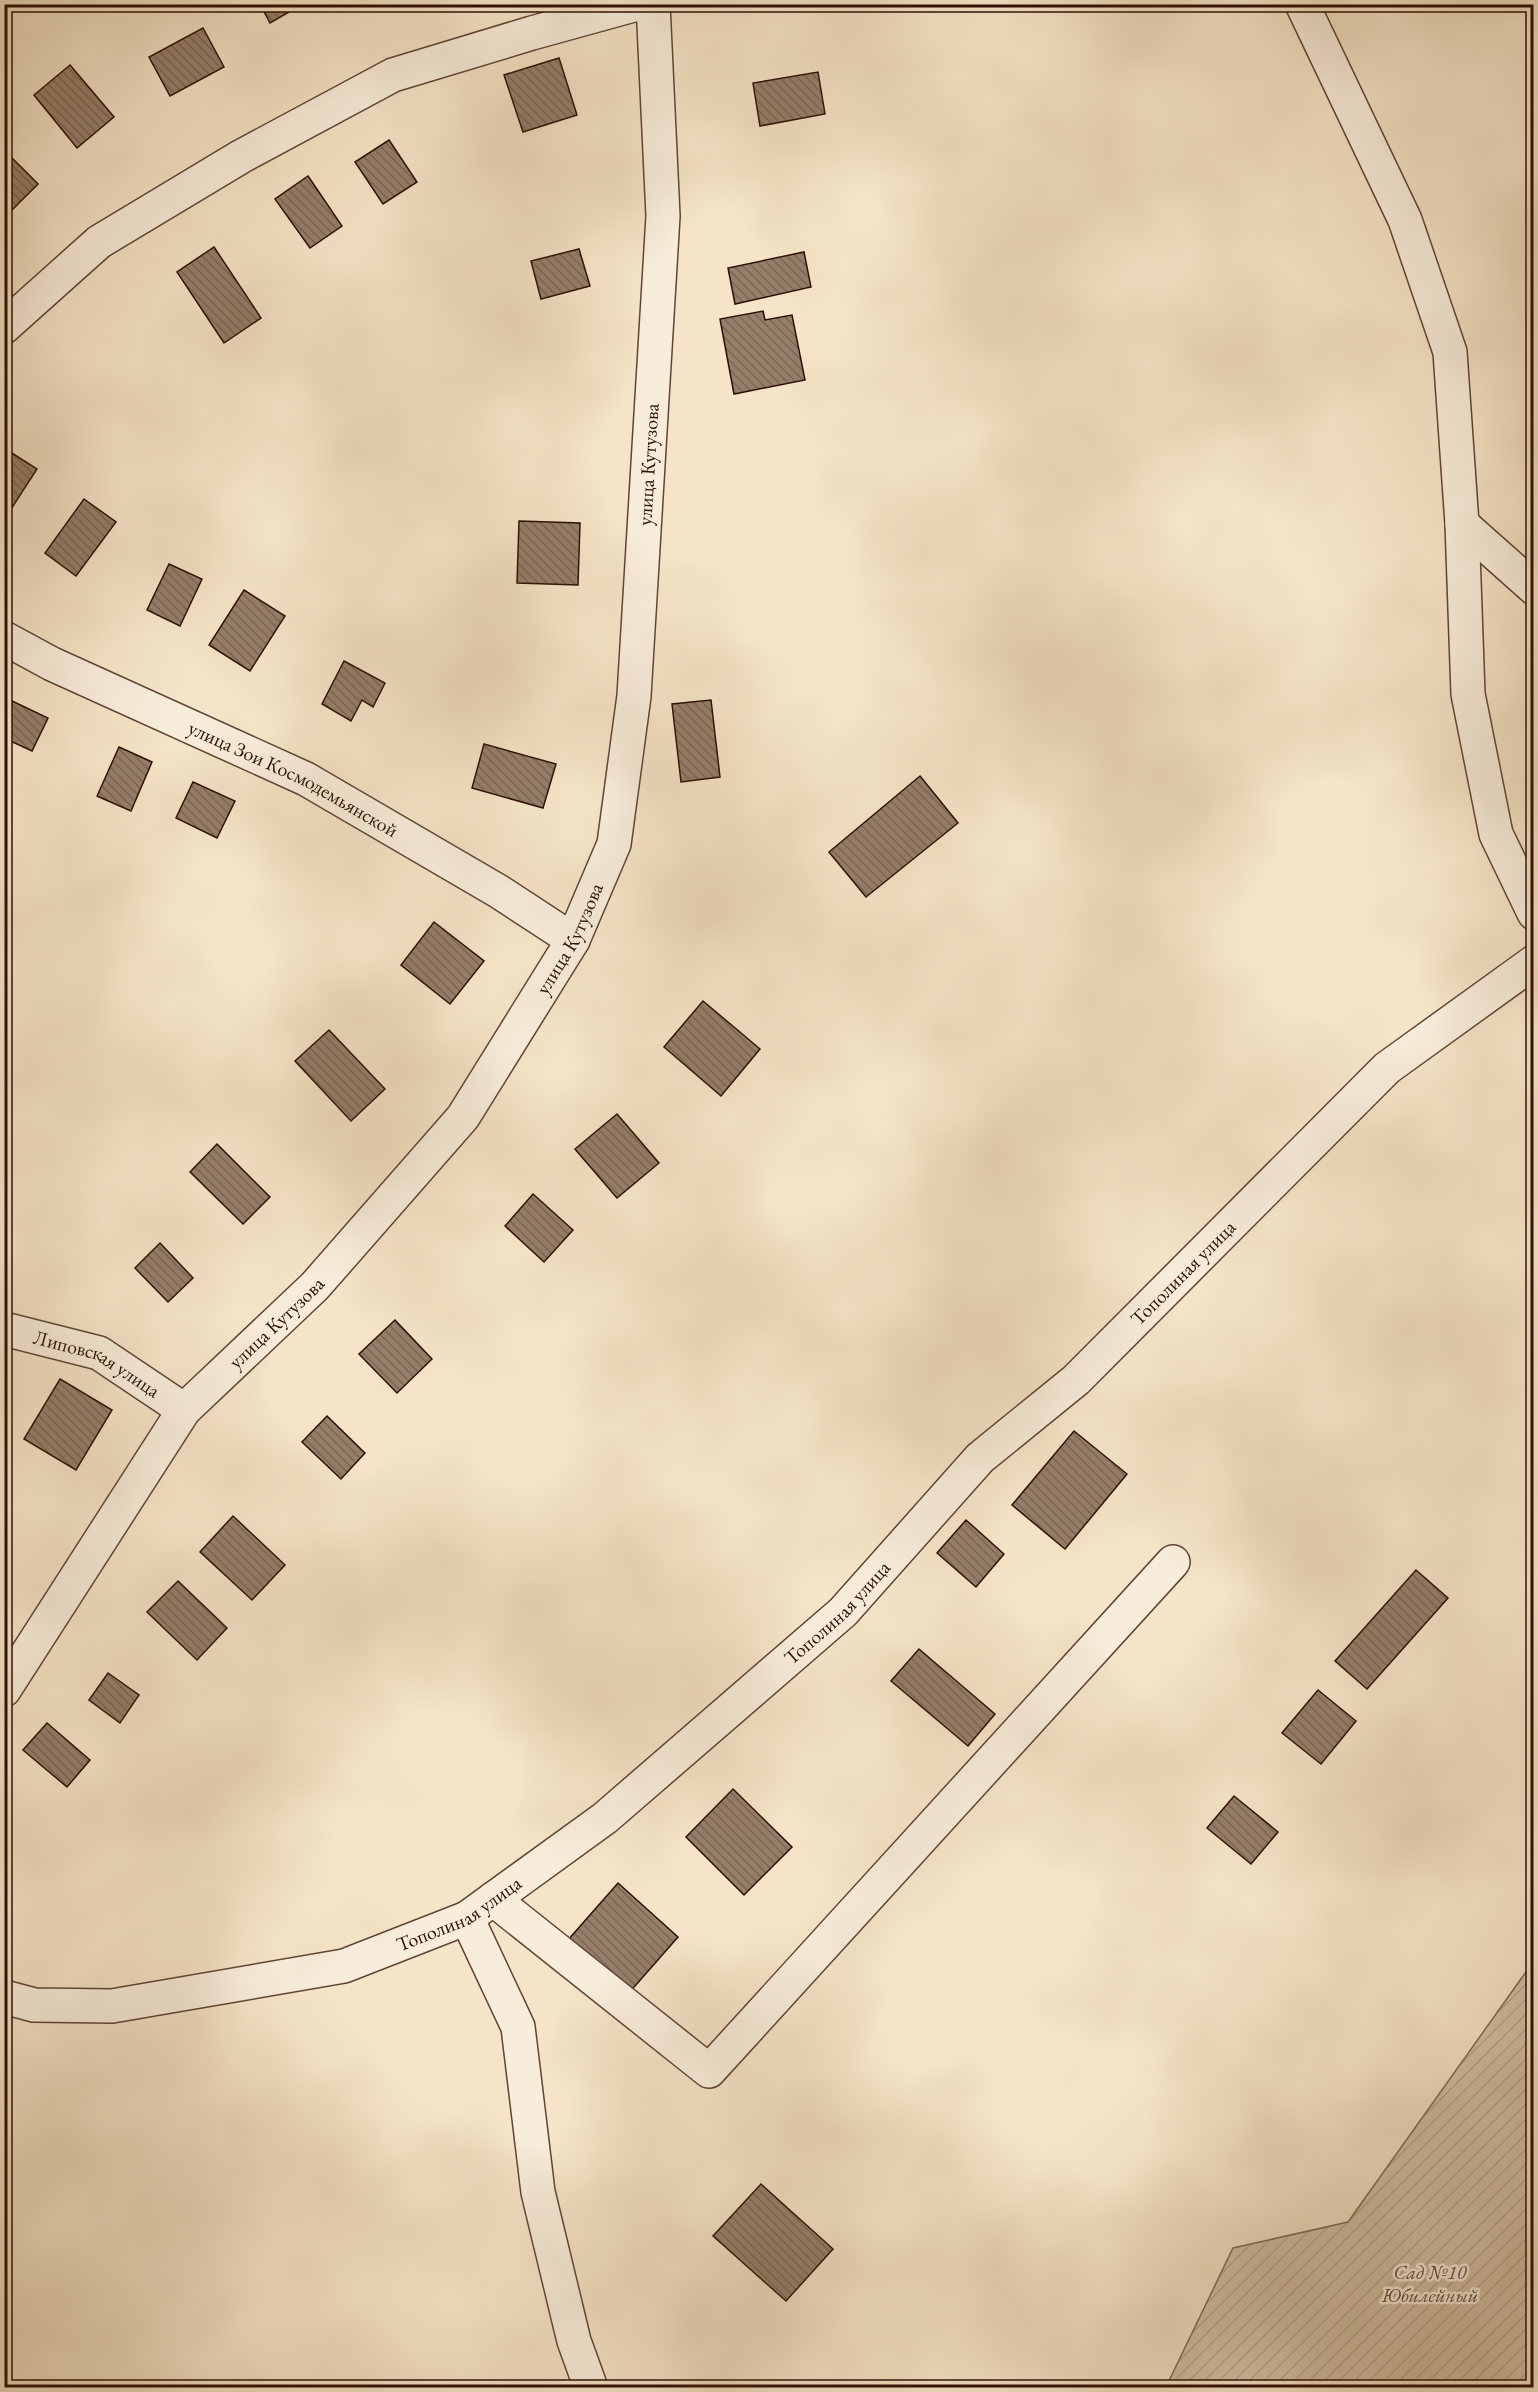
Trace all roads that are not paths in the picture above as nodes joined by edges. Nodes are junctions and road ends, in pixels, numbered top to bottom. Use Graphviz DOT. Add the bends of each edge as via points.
graph roads {
  1 [pos="637,4"];
  2 [pos="653,4"];
  3 [pos="1302,4"];
  4 [pos="4,327"];
  5 [pos="1462,524"];
  6 [pos="1533,588"];
  7 [pos="4,638"];
  8 [pos="1533,913"];
  9 [pos="573,940"];
  10 [pos="1533,962"];
  11 [pos="4,1329"];
  12 [pos="184,1410"];
  13 [pos="1173,1562"];
  14 [pos="4,1690"];
  15 [pos="493,1899"];
  16 [pos="467,1918"];
  17 [pos="4,1997"];
  18 [pos="591,2388"];
  1 -- 4 [label="street" via="393,75 242,156 99,242"];
  2 -- 9 [label="street, улица Кутузова" via="663,216 634,696 614,844"];
  3 -- 5 [label="street" via="1405,220 1450,352"];
  5 -- 6 [label="street"];
  5 -- 8 [label="street" via="1468,694 1496,834"];
  7 -- 9 [label="street, улица Зои Космодемьянской" via="52,664 306,779 498,891"];
  9 -- 12 [label="street, улица Кутузова" via="463,1118 315,1286"];
  10 -- 15 [label="street, Тополиная улица" via="1387,1068 1076,1380 980,1458 843,1612 605,1818"];
  11 -- 12 [label="street, Липовская улица" via="99,1353"];
  12 -- 14 [label="street, улица Кутузова"];
  13 -- 15 [label="street" via="709,2071"];
  15 -- 16 [label="street, Тополиная улица"];
  16 -- 17 [label="street, Тополиная улица" via="344,1966 112,2006 34,2005"];
  16 -- 18 [label="street" via="518,2027 538,2192 574,2341"];
}
